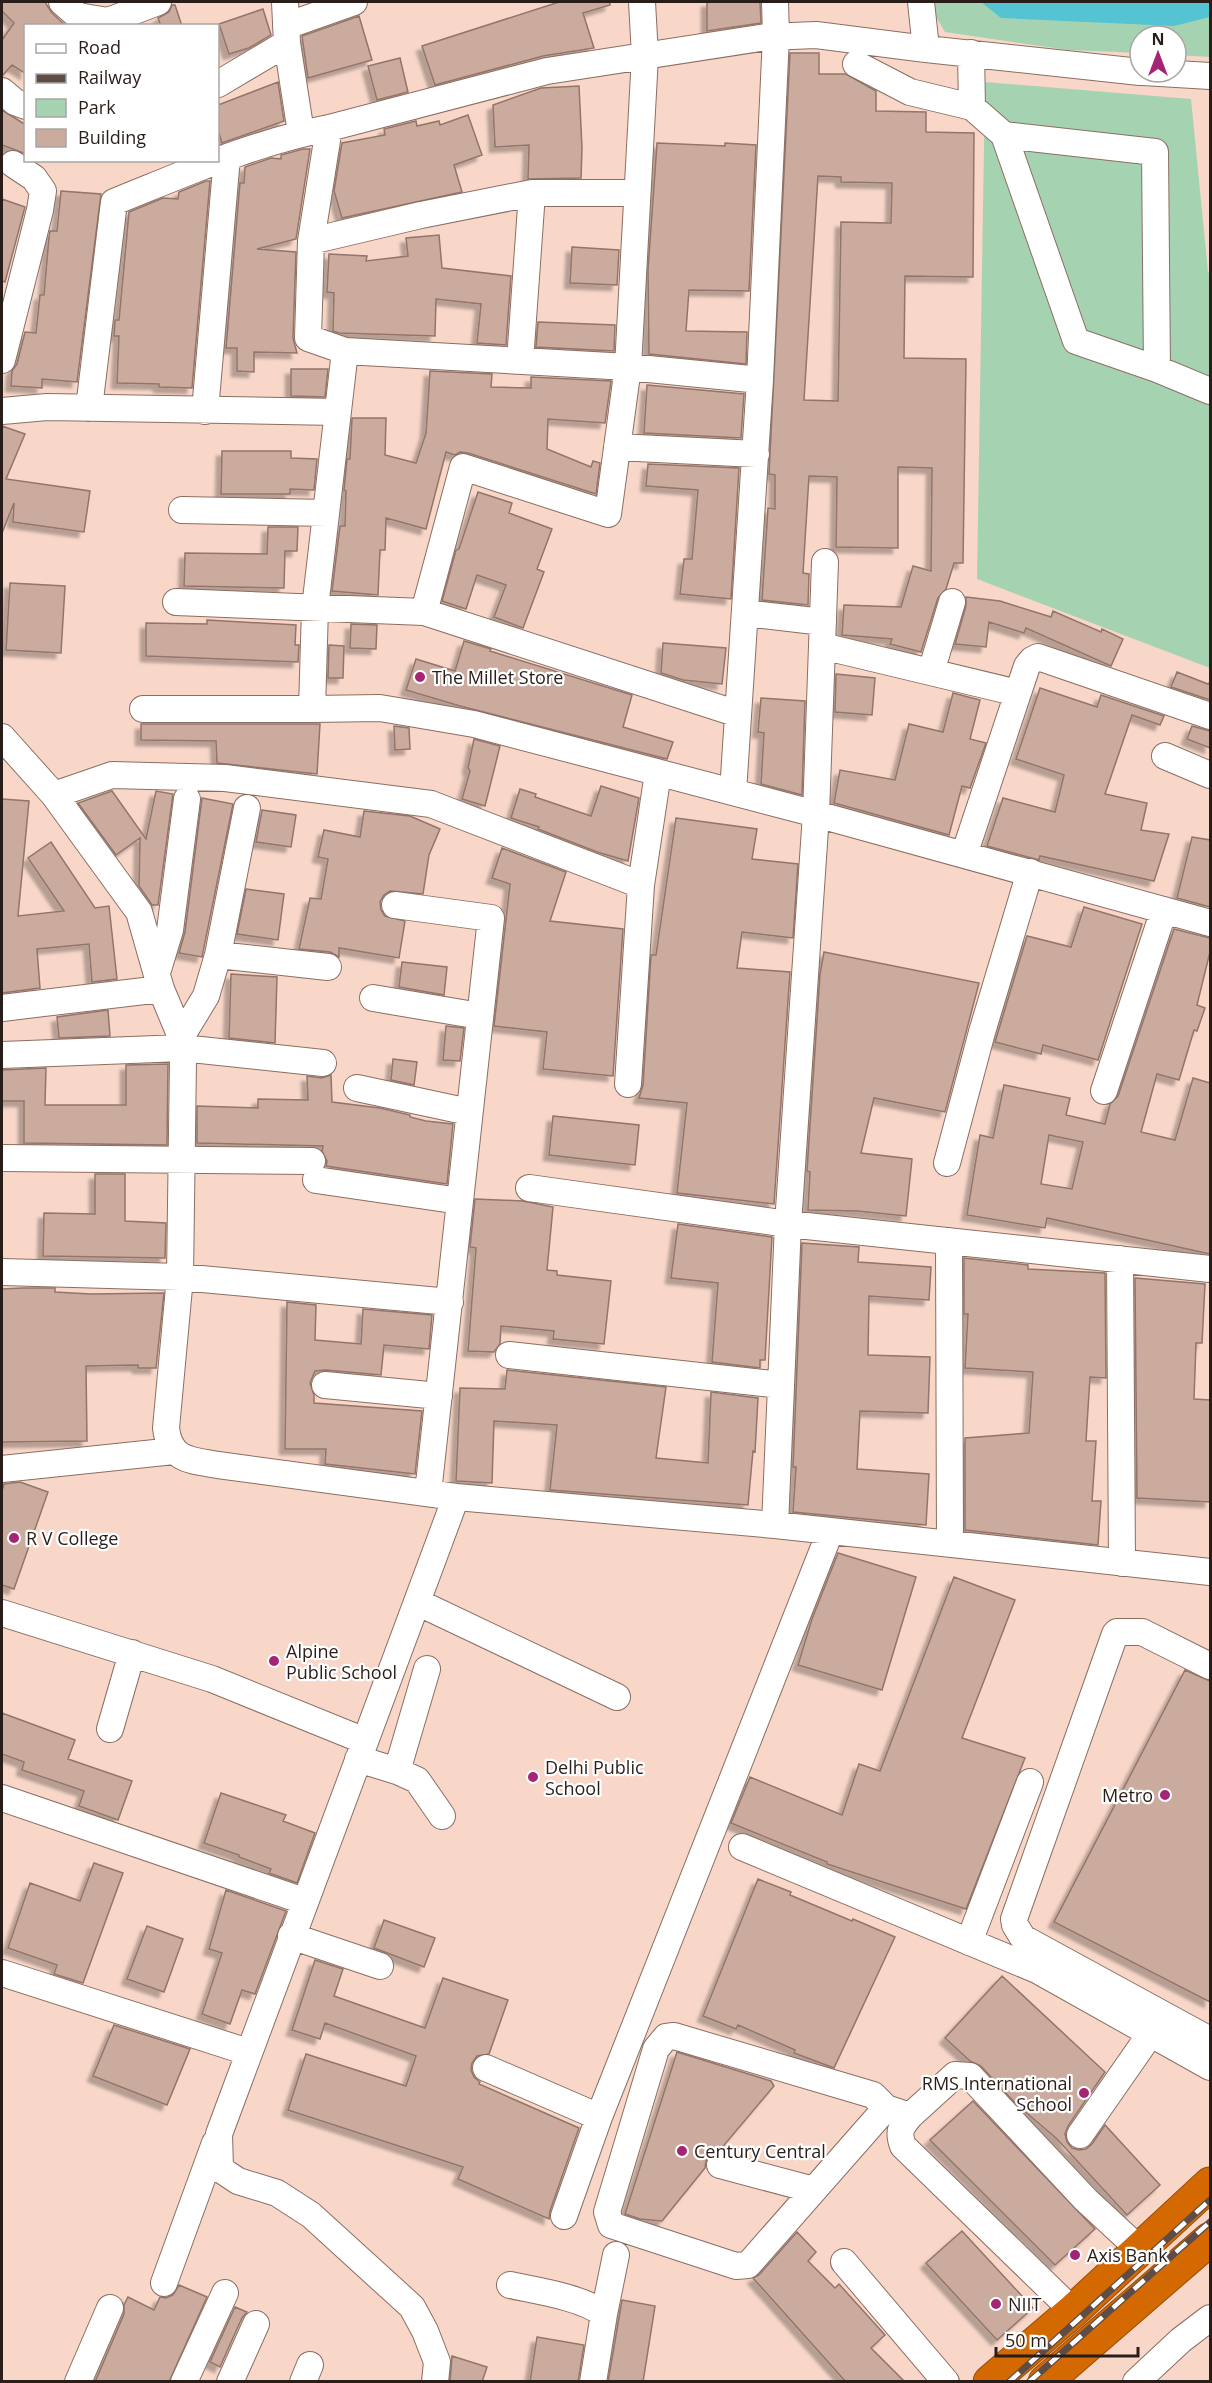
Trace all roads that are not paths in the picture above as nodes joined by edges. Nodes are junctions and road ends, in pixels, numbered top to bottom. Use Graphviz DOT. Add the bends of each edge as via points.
graph roads {
  1 [pos="62,2"];
  2 [pos="158,2"];
  3 [pos="354,2"];
  4 [pos="642,2"];
  5 [pos="775,2"];
  6 [pos="921,2"];
  7 [pos="286,24"];
  8 [pos="777,36"];
  9 [pos="926,49"];
  10 [pos="971,53"];
  11 [pos="645,56"];
  12 [pos="856,64"];
  13 [pos="1128,70"];
  14 [pos="1188,75"];
  15 [pos="1210,76"];
  16 [pos="219,83"];
  17 [pos="2,91"];
  18 [pos="24,105"];
  19 [pos="972,107"];
  20 [pos="330,128"];
  21 [pos="301,134"];
  22 [pos="1004,135"];
  23 [pos="227,157"];
  24 [pos="6,159"];
  25 [pos="219,160"];
  26 [pos="214,162"];
  27 [pos="532,193"];
  28 [pos="638,193"];
  29 [pos="311,241"];
  30 [pos="345,351"];
  31 [pos="2,360"];
  32 [pos="520,361"];
  33 [pos="628,367"];
  34 [pos="1157,369"];
  35 [pos="760,380"];
  36 [pos="1210,391"];
  37 [pos="88,408"];
  38 [pos="2,411"];
  39 [pos="205,411"];
  40 [pos="338,412"];
  41 [pos="617,447"];
  42 [pos="756,454"];
  43 [pos="182,510"];
  44 [pos="326,513"];
  45 [pos="825,562"];
  46 [pos="176,602"];
  47 [pos="952,602"];
  48 [pos="315,608"];
  49 [pos="424,612"];
  50 [pos="745,613"];
  51 [pos="822,634"];
  52 [pos="931,672"];
  53 [pos="1018,693"];
  54 [pos="143,709"];
  55 [pos="312,709"];
  56 [pos="738,714"];
  57 [pos="1210,716"];
  58 [pos="2,737"];
  59 [pos="1165,756"];
  60 [pos="658,773"];
  61 [pos="1210,775"];
  62 [pos="733,792"];
  63 [pos="54,795"];
  64 [pos="187,800"];
  65 [pos="247,808"];
  66 [pos="816,814"];
  67 [pos="964,855"];
  68 [pos="1030,873"];
  69 [pos="640,885"];
  70 [pos="395,905"];
  71 [pos="1164,910"];
  72 [pos="1210,923"];
  73 [pos="218,955"];
  74 [pos="328,967"];
  75 [pos="159,981"];
  76 [pos="373,998"];
  77 [pos="2,1008"];
  78 [pos="480,1016"];
  79 [pos="181,1043"];
  80 [pos="2,1055"];
  81 [pos="323,1063"];
  82 [pos="628,1084"];
  83 [pos="357,1088"];
  84 [pos="1104,1091"];
  85 [pos="469,1112"];
  86 [pos="2,1158"];
  87 [pos="181,1160"];
  88 [pos="947,1163"];
  89 [pos="529,1188"];
  90 [pos="460,1201"];
  91 [pos="788,1224"];
  92 [pos="949,1241"];
  93 [pos="1120,1259"];
  94 [pos="1210,1269"];
  95 [pos="2,1272"];
  96 [pos="180,1277"];
  97 [pos="450,1302"];
  98 [pos="509,1354"];
  99 [pos="325,1385"];
  100 [pos="781,1385"];
  101 [pos="439,1396"];
  102 [pos="174,1451"];
  103 [pos="2,1469"];
  104 [pos="428,1493"];
  105 [pos="456,1497"];
  106 [pos="775,1525"];
  107 [pos="830,1532"];
  108 [pos="950,1544"];
  109 [pos="1122,1563"];
  110 [pos="1210,1572"];
  111 [pos="417,1602"];
  112 [pos="2,1613"];
  113 [pos="132,1653"];
  114 [pos="1210,1666"];
  115 [pos="427,1668"];
  116 [pos="617,1697"];
  117 [pos="110,1729"];
  118 [pos="361,1750"];
  119 [pos="397,1771"];
  120 [pos="1030,1782"];
  121 [pos="2,1798"];
  122 [pos="442,1816"];
  123 [pos="742,1847"];
  124 [pos="304,1900"];
  125 [pos="291,1935"];
  126 [pos="969,1942"];
  127 [pos="380,1966"];
  128 [pos="2,1973"];
  129 [pos="1151,2033"];
  130 [pos="1210,2040"];
  131 [pos="248,2052"];
  132 [pos="1210,2067"];
  133 [pos="486,2068"];
  134 [pos="898,2112"];
  135 [pos="599,2117"];
  136 [pos="222,2125"];
  137 [pos="1080,2135"];
  138 [pos="720,2165"];
  139 [pos="1210,2184"];
  140 [pos="814,2190"];
  141 [pos="564,2216"];
  142 [pos="1210,2239"];
  143 [pos="1140,2250"];
  144 [pos="616,2254"];
  145 [pos="844,2262"];
  146 [pos="164,2283"];
  147 [pos="510,2285"];
  148 [pos="225,2293"];
  149 [pos="110,2308"];
  150 [pos="1073,2311"];
  151 [pos="604,2314"];
  152 [pos="1210,2318"];
  153 [pos="256,2324"];
  154 [pos="889,2338"];
  155 [pos="78,2382"];
  156 [pos="184,2382"];
  157 [pos="230,2382"];
  158 [pos="435,2382"];
  159 [pos="593,2382"];
  160 [pos="927,2382"];
  161 [pos="946,2382"];
  162 [pos="990,2382"];
  163 [pos="1045,2382"];
  164 [pos="1136,2382"];
  1 -- 2 [label="street" via="78,16 108,21"];
  3 -- 7 [label="street"];
  4 -- 11 [label="street"];
  5 -- 8 [label="street"];
  6 -- 9 [label="street"];
  7 -- 16 [label="street"];
  7 -- 21 [label="street"];
  8 -- 9 [label="street" via="816,35"];
  8 -- 11 [label="street"];
  8 -- 35 [label="street"];
  9 -- 10 [label="street"];
  10 -- 13 [label="street"];
  10 -- 19 [label="street"];
  11 -- 20 [label="street" via="547,71"];
  11 -- 28 [label="street"];
  12 -- 19 [label="street" via="910,92"];
  14 -- 15 [label="street"];
  17 -- 18 [label="street"];
  19 -- 22 [label="street"];
  20 -- 21 [label="street"];
  20 -- 29 [label="street"];
  21 -- 23 [label="street"];
  22 -- 34 [label="street" via="1076,341"];
  22 -- 34 [label="street" via="1155,152"];
  23 -- 25 [label="street"];
  23 -- 39 [label="street"];
  24 -- 31 [label="street" via="34,178 42,191"];
  26 -- 37 [label="street" via="114,202"];
  27 -- 28 [label="street"];
  27 -- 29 [label="street"];
  27 -- 32 [label="street"];
  28 -- 33 [label="street"];
  29 -- 30 [label="street" via="308,338"];
  30 -- 32 [label="street"];
  30 -- 40 [label="street"];
  32 -- 33 [label="street"];
  33 -- 35 [label="street"];
  33 -- 41 [label="street"];
  34 -- 36 [label="street"];
  35 -- 42 [label="street"];
  37 -- 38 [label="street"];
  37 -- 39 [label="street"];
  39 -- 40 [label="street"];
  40 -- 44 [label="street"];
  41 -- 42 [label="street"];
  41 -- 49 [label="street" via="608,514 463,467"];
  42 -- 50 [label="street"];
  43 -- 44 [label="street"];
  44 -- 48 [label="street"];
  45 -- 51 [label="street"];
  46 -- 48 [label="street"];
  47 -- 52 [label="street"];
  48 -- 49 [label="street"];
  48 -- 55 [label="street"];
  49 -- 56 [label="street"];
  50 -- 51 [label="street"];
  50 -- 56 [label="street"];
  51 -- 52 [label="street"];
  51 -- 66 [label="street"];
  52 -- 53 [label="street"];
  53 -- 57 [label="street" via="1027,666 1038,657"];
  53 -- 67 [label="street"];
  54 -- 55 [label="street"];
  55 -- 60 [label="street" via="380,708 474,724"];
  56 -- 62 [label="street"];
  58 -- 63 [label="street"];
  59 -- 61 [label="street"];
  60 -- 62 [label="street"];
  60 -- 69 [label="street"];
  62 -- 66 [label="street"];
  63 -- 69 [label="street" via="112,775 225,778 431,804"];
  63 -- 75 [label="street" via="139,912"];
  64 -- 75 [label="street" via="170,930"];
  65 -- 73 [label="street"];
  66 -- 67 [label="street"];
  66 -- 91 [label="street"];
  67 -- 68 [label="street"];
  68 -- 71 [label="street"];
  68 -- 88 [label="street"];
  69 -- 82 [label="street"];
  70 -- 78 [label="street" via="491,918"];
  71 -- 72 [label="street"];
  71 -- 84 [label="street"];
  73 -- 74 [label="street"];
  73 -- 79 [label="street" via="206,996"];
  75 -- 77 [label="street"];
  75 -- 79 [label="street"];
  76 -- 78 [label="street"];
  78 -- 85 [label="street"];
  79 -- 80 [label="street"];
  79 -- 81 [label="street"];
  79 -- 87 [label="street"];
  83 -- 85 [label="street"];
  85 -- 90 [label="street"];
  86 -- 87 [label="street"];
  87 -- 90 [label="street" via="314,1170"];
  87 -- 96 [label="street"];
  89 -- 91 [label="street"];
  90 -- 97 [label="street"];
  91 -- 92 [label="street"];
  91 -- 100 [label="street"];
  92 -- 93 [label="street"];
  92 -- 108 [label="street"];
  93 -- 94 [label="street"];
  93 -- 109 [label="street"];
  95 -- 96 [label="street"];
  96 -- 97 [label="street"];
  96 -- 102 [label="street" via="166,1428"];
  97 -- 101 [label="street"];
  98 -- 100 [label="street"];
  99 -- 101 [label="street"];
  100 -- 106 [label="street"];
  101 -- 104 [label="street"];
  102 -- 103 [label="street"];
  102 -- 104 [label="street" via="187,1459 218,1465"];
  104 -- 105 [label="street"];
  105 -- 106 [label="street"];
  105 -- 111 [label="street"];
  106 -- 107 [label="street"];
  107 -- 108 [label="street"];
  107 -- 135 [label="street"];
  108 -- 109 [label="street"];
  109 -- 110 [label="street"];
  111 -- 116 [label="street"];
  111 -- 118 [label="street"];
  112 -- 113 [label="street"];
  113 -- 117 [label="street"];
  113 -- 118 [label="street" via="212,1679"];
  114 -- 130 [label="street" via="1142,1632 1117,1632 1014,1919 1023,1938"];
  115 -- 119 [label="street"];
  118 -- 119 [label="street"];
  118 -- 124 [label="street"];
  119 -- 122 [label="street" via="417,1780"];
  120 -- 126 [label="street"];
  121 -- 124 [label="street"];
  123 -- 126 [label="street"];
  124 -- 125 [label="street"];
  125 -- 127 [label="street"];
  125 -- 131 [label="street"];
  126 -- 129 [label="street" via="1037,1970"];
  128 -- 131 [label="street"];
  129 -- 132 [label="street"];
  129 -- 137 [label="street"];
  131 -- 136 [label="street"];
  133 -- 135 [label="street"];
  134 -- 140 [label="street"];
  134 -- 140 [label="street" via="873,2095 807,2075 674,2036 661,2042 607,2212 611,2225 736,2266 748,2265"];
  134 -- 143 [label="street" via="955,2075 970,2076 1086,2200"];
  134 -- 150 [label="street" via="903,2146"];
  135 -- 141 [label="street"];
  136 -- 146 [label="street"];
  136 -- 158 [label="street" via="220,2169 238,2181 277,2193 311,2216 412,2307 437,2362"];
  138 -- 140 [label="street"];
  139 -- 143 [label="highway"];
  142 -- 163 [label="highway"];
  143 -- 150 [label="highway"];
  144 -- 151 [label="street"];
  145 -- 161 [label="street"];
  147 -- 151 [label="street" via="566,2298"];
  148 -- 156 [label="street"];
  149 -- 155 [label="street"];
  150 -- 162 [label="highway"];
  151 -- 159 [label="street"];
  152 -- 164 [label="street"];
  153 -- 157 [label="street"];
  154 -- 160 [label="street"];
}
